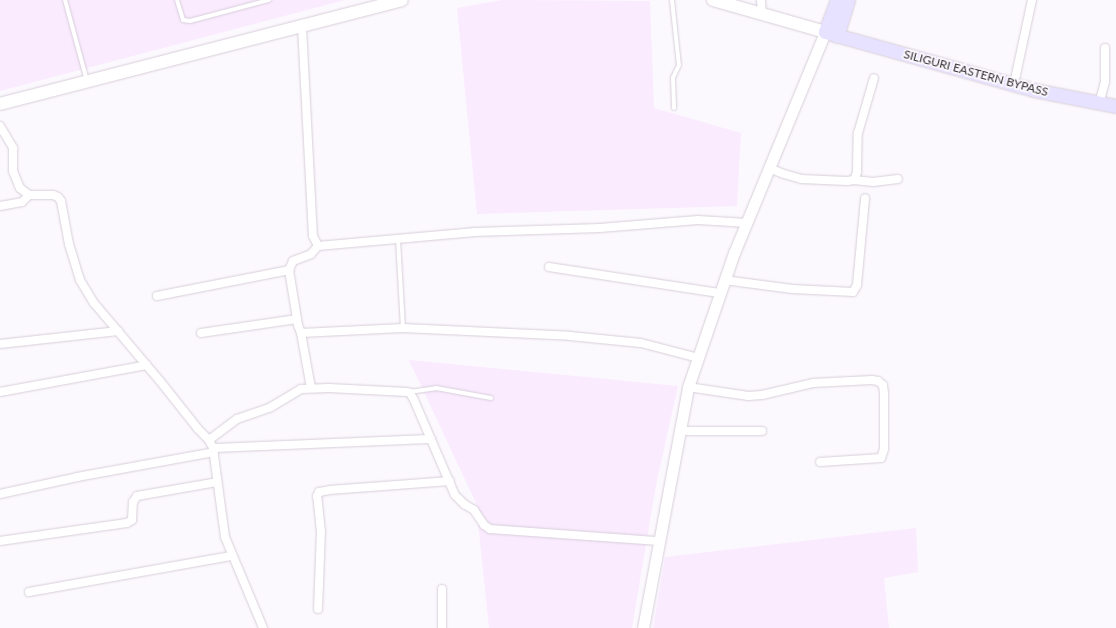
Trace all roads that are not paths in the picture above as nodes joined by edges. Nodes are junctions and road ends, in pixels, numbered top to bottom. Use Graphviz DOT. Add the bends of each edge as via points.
graph roads {
  1 [pos="65,0"];
  2 [pos="177,0"];
  3 [pos="269,0"];
  4 [pos="402,0"];
  5 [pos="672,0"];
  6 [pos="713,0"];
  7 [pos="761,0"];
  8 [pos="837,0"];
  9 [pos="848,0"];
  10 [pos="1032,0"];
  11 [pos="762,14"];
  12 [pos="302,27"];
  13 [pos="831,34"];
  14 [pos="1105,48"];
  15 [pos="874,78"];
  16 [pos="87,82"];
  17 [pos="1014,84"];
  18 [pos="0,104"];
  19 [pos="1099,104"];
  20 [pos="1116,106"];
  21 [pos="674,108"];
  22 [pos="0,126"];
  23 [pos="769,168"];
  24 [pos="898,179"];
  25 [pos="854,180"];
  26 [pos="29,195"];
  27 [pos="865,198"];
  28 [pos="0,206"];
  29 [pos="747,223"];
  30 [pos="398,239"];
  31 [pos="318,246"];
  32 [pos="549,267"];
  33 [pos="289,270"];
  34 [pos="724,280"];
  35 [pos="720,293"];
  36 [pos="157,296"];
  37 [pos="297,319"];
  38 [pos="403,328"];
  39 [pos="118,331"];
  40 [pos="201,333"];
  41 [pos="301,334"];
  42 [pos="0,344"];
  43 [pos="698,358"];
  44 [pos="147,365"];
  45 [pos="688,387"];
  46 [pos="311,388"];
  47 [pos="0,392"];
  48 [pos="408,392"];
  49 [pos="491,398"];
  50 [pos="679,431"];
  51 [pos="762,432"];
  52 [pos="431,439"];
  53 [pos="209,440"];
  54 [pos="213,450"];
  55 [pos="820,462"];
  56 [pos="450,481"];
  57 [pos="217,482"];
  58 [pos="0,494"];
  59 [pos="0,541"];
  60 [pos="659,541"];
  61 [pos="231,556"];
  62 [pos="442,589"];
  63 [pos="29,592"];
  64 [pos="318,610"];
  65 [pos="263,628"];
  66 [pos="442,628"];
  67 [pos="643,628"];
  1 -- 16 [label="lane"];
  2 -- 3 [label="lane" via="183,20 190,21"];
  4 -- 12 [label="main road"];
  5 -- 21 [label="lane" via="679,65 673,78"];
  6 -- 11 [label="main road"];
  7 -- 11 [label="street"];
  8 -- 13 [label="main road"];
  9 -- 13 [label="main road"];
  10 -- 17 [label="street"];
  11 -- 13 [label="main road"];
  12 -- 16 [label="main road"];
  12 -- 31 [label="street" via="314,236"];
  13 -- 17 [label="main road, SILIGURI EASTERN BYPASS"];
  13 -- 23 [label="street"];
  14 -- 19 [label="street" via="1105,82"];
  15 -- 25 [label="street" via="858,134 857,172"];
  16 -- 18 [label="main road"];
  17 -- 19 [label="main road, SILIGURI EASTERN BYPASS"];
  19 -- 20 [label="main road, SILIGURI EASTERN BYPASS"];
  22 -- 26 [label="street" via="13,148 15,180"];
  23 -- 25 [label="street" via="801,178"];
  23 -- 29 [label="street"];
  24 -- 25 [label="street" via="873,182"];
  26 -- 28 [label="street" via="18,204"];
  26 -- 39 [label="street" via="58,197 80,280 94,303"];
  27 -- 34 [label="street" via="857,285 853,292 792,289"];
  29 -- 30 [label="street" via="698,220 600,228 475,232"];
  29 -- 34 [label="street"];
  30 -- 31 [label="street"];
  30 -- 38 [label="lane"];
  31 -- 33 [label="street" via="311,254 293,261"];
  32 -- 35 [label="street"];
  33 -- 36 [label="street"];
  33 -- 37 [label="street"];
  34 -- 35 [label="street"];
  35 -- 43 [label="street"];
  37 -- 40 [label="street"];
  37 -- 41 [label="street"];
  38 -- 41 [label="street"];
  38 -- 43 [label="street" via="586,337 641,343"];
  39 -- 42 [label="street"];
  39 -- 44 [label="street"];
  41 -- 46 [label="street"];
  43 -- 45 [label="street"];
  44 -- 47 [label="street"];
  44 -- 53 [label="street"];
  45 -- 50 [label="street"];
  45 -- 55 [label="street" via="748,396 813,383 878,381 883,385 884,392 884,449 881,458"];
  46 -- 48 [label="street"];
  46 -- 53 [label="street" via="301,390 271,407 237,420"];
  48 -- 49 [label="lane" via="436,388"];
  48 -- 52 [label="street"];
  50 -- 51 [label="street"];
  50 -- 60 [label="street"];
  52 -- 54 [label="street"];
  52 -- 56 [label="street"];
  53 -- 54 [label="street"];
  54 -- 57 [label="street"];
  54 -- 58 [label="street"];
  56 -- 60 [label="street" via="458,499 474,510 484,525 490,529"];
  56 -- 64 [label="street" via="319,492 321,532"];
  57 -- 59 [label="street" via="137,496 133,502 130,522"];
  57 -- 61 [label="street" via="225,537"];
  60 -- 67 [label="street"];
  61 -- 63 [label="street"];
  61 -- 65 [label="street"];
  62 -- 66 [label="street"];
}
